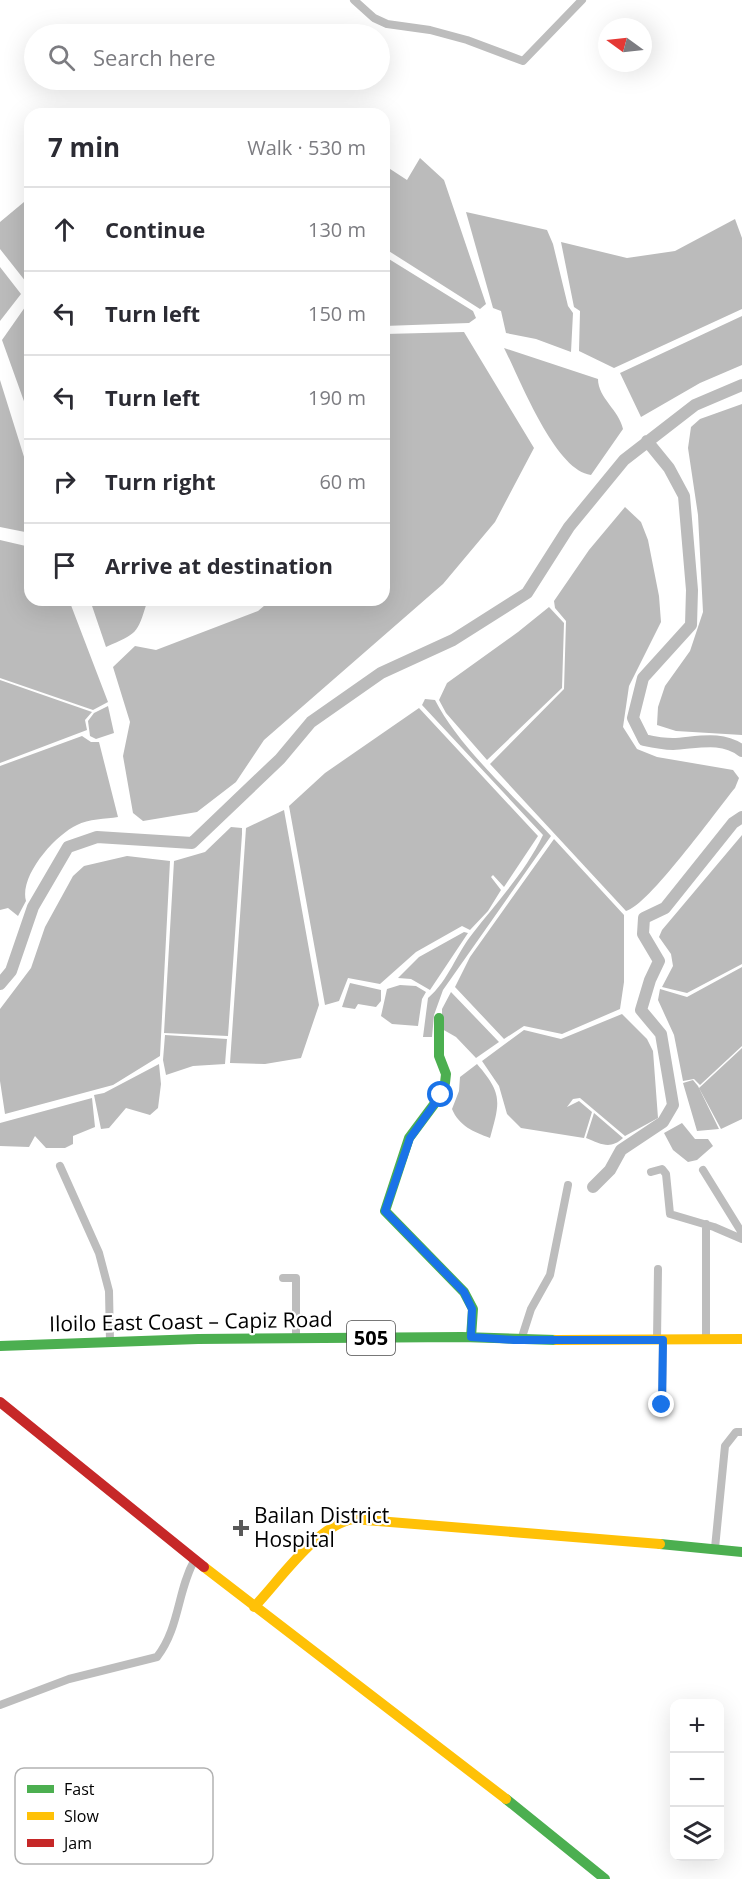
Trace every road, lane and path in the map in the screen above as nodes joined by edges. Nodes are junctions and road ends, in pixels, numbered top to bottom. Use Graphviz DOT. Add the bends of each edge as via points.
graph roads {
  1 [pos="354,0"];
  2 [pos="582,0"];
  3 [pos="387,24"];
  4 [pos="390,24"];
  5 [pos="438,1018"];
  6 [pos="60,1166"];
  7 [pos="704,1170"];
  8 [pos="651,1172"];
  9 [pos="568,1185"];
  10 [pos="706,1224"];
  11 [pos="742,1233"];
  12 [pos="742,1239"];
  13 [pos="658,1269"];
  14 [pos="283,1278"];
  15 [pos="471,1337"];
  16 [pos="296,1338"];
  17 [pos="706,1339"];
  18 [pos="742,1339"];
  19 [pos="521,1340"];
  20 [pos="660,1340"];
  21 [pos="110,1342"];
  22 [pos="0,1346"];
  23 [pos="0,1402"];
  24 [pos="662,1405"];
  25 [pos="742,1432"];
  26 [pos="715,1548"];
  27 [pos="742,1552"];
  28 [pos="195,1559"];
  29 [pos="254,1607"];
  30 [pos="0,1705"];
  31 [pos="605,1879"];
  1 -- 3 [label="street"];
  2 -- 4 [label="street" via="523,61 467,40"];
  5 -- 15 [label="main road" via="439,1056 445,1083 441,1095 410,1138 385,1211 464,1292 472,1309"];
  6 -- 21 [label="street" via="99,1253 109,1291"];
  7 -- 11 [label="street"];
  8 -- 10 [label="street" via="662,1169 666,1174 670,1214"];
  9 -- 19 [label="street" via="550,1275 531,1309"];
  10 -- 12 [label="street"];
  10 -- 17 [label="street"];
  13 -- 20 [label="street"];
  14 -- 16 [label="street" via="296,1278"];
  15 -- 16 [label="main road, Iloilo East Coast – Capiz Road / 505"];
  15 -- 19 [label="main road, Iloilo East Coast – Capiz Road / 505"];
  16 -- 21 [label="main road, Iloilo East Coast – Capiz Road / 505"];
  17 -- 18 [label="main road, Iloilo East Coast – Capiz Road / 505"];
  17 -- 20 [label="main road, Iloilo East Coast – Capiz Road / 505"];
  19 -- 20 [label="main road, Iloilo East Coast – Capiz Road / 505"];
  20 -- 24 [label="street"];
  21 -- 22 [label="main road, Iloilo East Coast – Capiz Road / 505"];
  23 -- 28 [label="main road"];
  25 -- 26 [label="street" via="736,1432 725,1446"];
  26 -- 27 [label="main road"];
  26 -- 29 [label="main road" via="353,1520 338,1522 324,1532"];
  28 -- 29 [label="main road"];
  28 -- 30 [label="street" via="170,1638 157,1657 69,1679"];
  29 -- 31 [label="main road" via="456,1759"];
}
